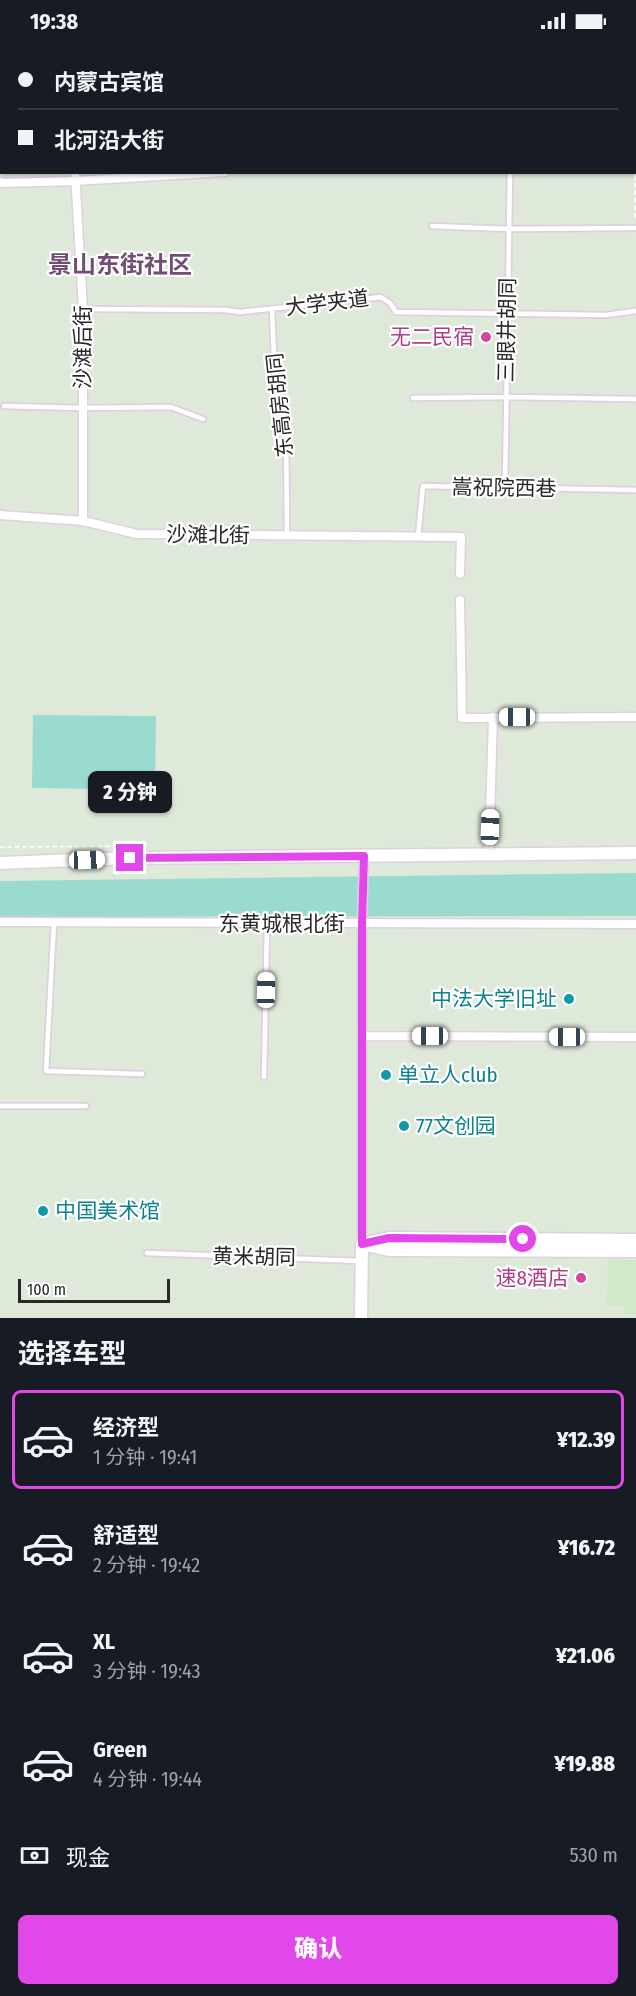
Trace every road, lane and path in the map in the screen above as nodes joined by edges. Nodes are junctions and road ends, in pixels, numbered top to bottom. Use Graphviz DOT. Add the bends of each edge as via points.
graph roads {
  1 [pos="165,174"];
  2 [pos="510,174"];
  3 [pos="635,174"];
  4 [pos="75,177"];
  5 [pos="0,182"];
  6 [pos="432,226"];
  7 [pos="635,228"];
  8 [pos="508,229"];
  9 [pos="83,309"];
  10 [pos="272,309"];
  11 [pos="636,311"];
  12 [pos="508,313"];
  13 [pos="506,397"];
  14 [pos="413,398"];
  15 [pos="636,399"];
  16 [pos="4,406"];
  17 [pos="83,408"];
  18 [pos="203,419"];
  19 [pos="505,488"];
  20 [pos="636,490"];
  21 [pos="0,515"];
  22 [pos="83,521"];
  23 [pos="287,536"];
  24 [pos="418,537"];
  25 [pos="460,574"];
  26 [pos="460,600"];
  27 [pos="493,717"];
  28 [pos="636,717"];
  29 [pos="489,854"];
  30 [pos="636,854"];
  31 [pos="364,856"];
  32 [pos="0,862"];
  33 [pos="0,922"];
  34 [pos="54,922"];
  35 [pos="267,924"];
  36 [pos="362,924"];
  37 [pos="636,924"];
  38 [pos="362,1036"];
  39 [pos="636,1037"];
  40 [pos="142,1074"];
  41 [pos="264,1077"];
  42 [pos="0,1106"];
  43 [pos="86,1106"];
  44 [pos="636,1240"];
  45 [pos="362,1244"];
  46 [pos="636,1251"];
  47 [pos="147,1253"];
  48 [pos="362,1261"];
  49 [pos="361,1318"];
  1 -- 4 [label="street"];
  2 -- 8 [label="lane, 三眼井胡同"];
  3 -- 7 [label="path"];
  4 -- 5 [label="street"];
  4 -- 9 [label="street, 沙滩后街"];
  6 -- 8 [label="lane"];
  7 -- 8 [label="lane"];
  8 -- 12 [label="lane, 三眼井胡同"];
  9 -- 10 [label="lane, 大学夹道"];
  9 -- 17 [label="street, 沙滩后街"];
  10 -- 12 [label="lane, 大学夹道" via="381,297 396,312"];
  10 -- 23 [label="lane, 东高房胡同" via="275,381 286,422"];
  11 -- 12 [label="lane, 大学夹道" via="605,315"];
  12 -- 13 [label="lane, 三眼井胡同"];
  13 -- 14 [label="lane"];
  13 -- 15 [label="lane"];
  13 -- 19 [label="lane, 三眼井胡同"];
  16 -- 17 [label="lane"];
  17 -- 18 [label="lane" via="171,407"];
  17 -- 22 [label="street, 沙滩后街"];
  19 -- 20 [label="lane, 嵩祝院西巷"];
  19 -- 24 [label="lane, 嵩祝院西巷" via="423,486"];
  21 -- 22 [label="street, 沙滩北街"];
  22 -- 23 [label="street, 沙滩北街" via="137,534"];
  23 -- 24 [label="street, 沙滩北街"];
  24 -- 25 [label="street, 沙滩北街" via="461,537"];
  26 -- 27 [label="street" via="462,718"];
  27 -- 28 [label="street"];
  27 -- 29 [label="street"];
  29 -- 30 [label="main road"];
  29 -- 31 [label="main road"];
  31 -- 32 [label="main road"];
  31 -- 36 [label="street"];
  33 -- 34 [label="street, 东黄城根北街"];
  34 -- 35 [label="street, 东黄城根北街"];
  34 -- 40 [label="lane" via="46,1071"];
  35 -- 36 [label="street, 东黄城根北街"];
  35 -- 41 [label="lane"];
  36 -- 37 [label="street, 东黄城根北街"];
  36 -- 38 [label="street"];
  38 -- 39 [label="street"];
  38 -- 45 [label="street"];
  42 -- 43 [label="lane"];
  44 -- 45 [label="main road" via="389,1238"];
  45 -- 46 [label="main road" via="389,1250"];
  45 -- 48 [label="main road"];
  47 -- 48 [label="lane, 黄米胡同"];
  48 -- 49 [label="main road"];
}
